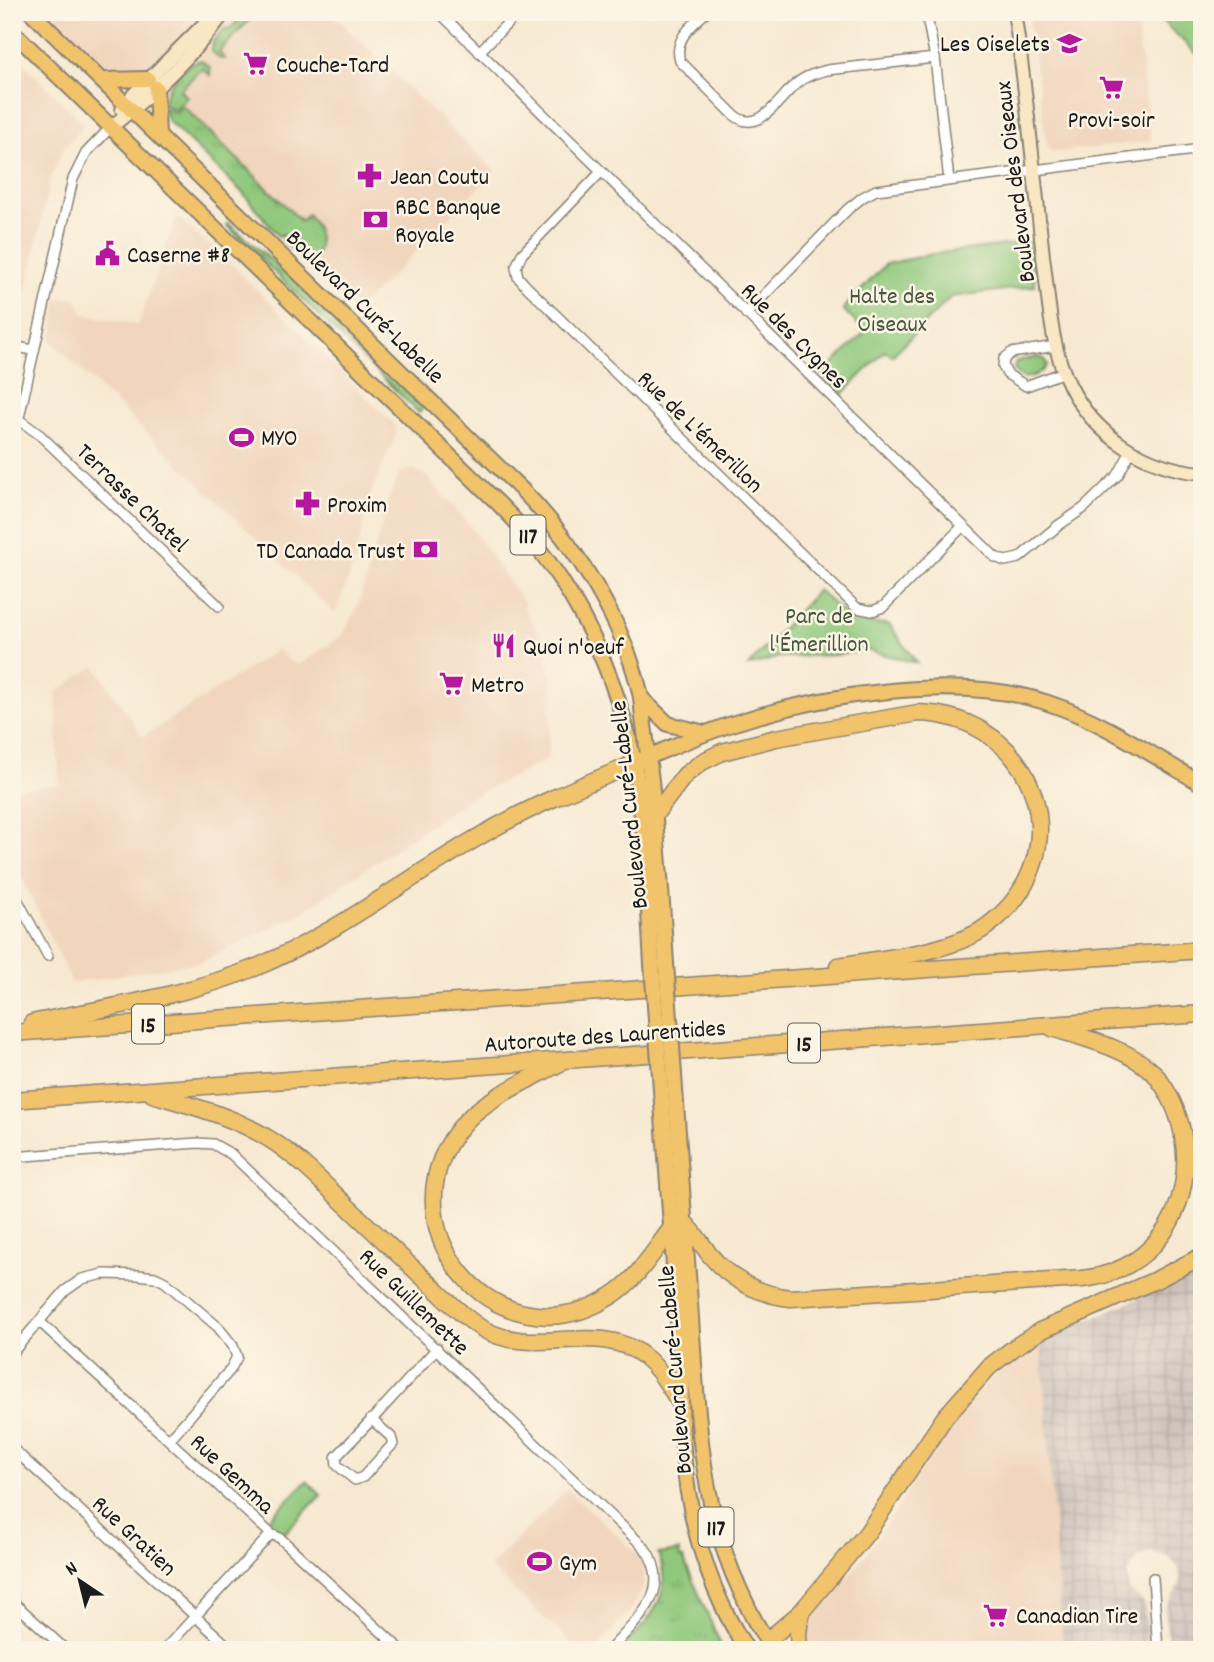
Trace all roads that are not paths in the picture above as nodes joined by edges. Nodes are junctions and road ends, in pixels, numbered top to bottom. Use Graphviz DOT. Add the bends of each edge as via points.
graph roads {
  1 [pos="31,12"];
  2 [pos="216,12"];
  3 [pos="225,12"];
  4 [pos="439,12"];
  5 [pos="519,12"];
  6 [pos="706,12"];
  7 [pos="926,12"];
  8 [pos="1014,12"];
  9 [pos="12,31"];
  10 [pos="480,52"];
  11 [pos="935,58"];
  12 [pos="102,80"];
  13 [pos="152,84"];
  14 [pos="129,108"];
  15 [pos="111,127"];
  16 [pos="158,135"];
  17 [pos="1202,149"];
  18 [pos="1034,170"];
  19 [pos="601,172"];
  20 [pos="949,180"];
  21 [pos="746,314"];
  22 [pos="12,346"];
  23 [pos="1056,346"];
  24 [pos="33,350"];
  25 [pos="1064,372"];
  26 [pos="18,419"];
  27 [pos="12,437"];
  28 [pos="1131,451"];
  29 [pos="1202,472"];
  30 [pos="962,526"];
  31 [pos="219,606"];
  32 [pos="641,698"];
  33 [pos="705,733"];
  34 [pos="650,757"];
  35 [pos="634,764"];
  36 [pos="1202,785"];
  37 [pos="656,813"];
  38 [pos="12,890"];
  39 [pos="1202,950"];
  40 [pos="48,956"];
  41 [pos="659,964"];
  42 [pos="766,980"];
  43 [pos="1202,1014"];
  44 [pos="1043,1025"];
  45 [pos="12,1027"];
  46 [pos="12,1033"];
  47 [pos="564,1060"];
  48 [pos="139,1091"];
  49 [pos="12,1100"];
  50 [pos="12,1157"];
  51 [pos="678,1226"];
  52 [pos="1202,1255"];
  53 [pos="40,1322"];
  54 [pos="437,1348"];
  55 [pos="12,1353"];
  56 [pos="680,1403"];
  57 [pos="371,1419"];
  58 [pos="169,1440"];
  59 [pos="12,1448"];
  60 [pos="271,1534"];
  61 [pos="1153,1578"];
  62 [pos="12,1601"];
  63 [pos="801,1612"];
  64 [pos="195,1616"];
  65 [pos="766,1647"];
  66 [pos="66,1650"];
  67 [pos="164,1650"];
  68 [pos="232,1650"];
  69 [pos="401,1650"];
  70 [pos="610,1650"];
  71 [pos="747,1650"];
  72 [pos="799,1650"];
  73 [pos="1158,1650"];
  1 -- 12 [label="main road, Boulevard Curé-Labelle / 117"];
  2 -- 13 [label="street"];
  3 -- 13 [label="street" via="210,33"];
  4 -- 10 [label="street, Rue des Cygnes"];
  5 -- 10 [label="street"];
  6 -- 11 [label="street" via="682,38 679,57 745,121 761,118 797,83 816,73"];
  7 -- 11 [label="street"];
  8 -- 18 [label="street, Boulevard des Oiseaux"];
  9 -- 15 [label="main road, Boulevard Curé-Labelle / 117"];
  10 -- 19 [label="street, Rue des Cygnes"];
  11 -- 20 [label="street"];
  12 -- 13 [label="main road"];
  12 -- 14 [label="main road, Boulevard Curé-Labelle / 117"];
  13 -- 14 [label="street"];
  13 -- 16 [label="main road"];
  14 -- 15 [label="street"];
  14 -- 16 [label="main road, Boulevard Curé-Labelle / 117"];
  15 -- 24 [label="street" via="86,153 72,179"];
  15 -- 35 [label="main road, Boulevard Curé-Labelle / 117" via="528,535 563,582 595,643"];
  16 -- 32 [label="main road, Boulevard Curé-Labelle / 117" via="545,514 600,597"];
  17 -- 18 [label="street"];
  18 -- 20 [label="street"];
  18 -- 23 [label="street, Boulevard des Oiseaux"];
  19 -- 21 [label="street, Rue des Cygnes"];
  19 -- 30 [label="street, Rue de L'émerillon" via="522,254 516,267 520,280 574,334 857,608 872,611 883,607"];
  20 -- 21 [label="street" via="886,188 859,199"];
  21 -- 30 [label="street, Rue des Cygnes"];
  22 -- 24 [label="street"];
  23 -- 25 [label="street, Boulevard des Oiseaux"];
  23 -- 25 [label="street" via="1011,353 1003,366 1026,386"];
  24 -- 26 [label="street"];
  25 -- 28 [label="street, Boulevard des Oiseaux" via="1088,414"];
  26 -- 27 [label="street"];
  26 -- 31 [label="street, Terrasse Chatel" via="32,427"];
  28 -- 29 [label="street, Boulevard des Oiseaux" via="1163,465"];
  28 -- 30 [label="street, Rue des Cygnes" via="1118,475 1089,505 1016,559 995,557"];
  32 -- 33 [label="main road" via="668,724"];
  32 -- 34 [label="main road, Boulevard Curé-Labelle / 117"];
  33 -- 34 [label="main road"];
  33 -- 36 [label="main road" via="775,711 828,701 924,689 982,689 1073,712"];
  34 -- 35 [label="main road"];
  34 -- 37 [label="main road, Boulevard Curé-Labelle / 117"];
  35 -- 41 [label="main road, Boulevard Curé-Labelle / 117"];
  35 -- 45 [label="highway" via="498,825 326,933 252,969 178,993"];
  37 -- 41 [label="main road, Boulevard Curé-Labelle / 117"];
  37 -- 42 [label="highway" via="685,775 722,752 907,713 942,715 975,726 996,740 1021,769 1038,809 1039,844 1027,881 999,917 954,944"];
  38 -- 40 [label="street"];
  39 -- 42 [label="highway, Autoroute des Laurentides / 15"];
  41 -- 51 [label="main road, Boulevard Curé-Labelle / 117, bridge"];
  42 -- 46 [label="highway, Autoroute des Laurentides / 15"];
  43 -- 44 [label="highway, Autoroute des Laurentides / 15"];
  44 -- 47 [label="highway, Autoroute des Laurentides / 15"];
  44 -- 51 [label="highway" via="1140,1062 1166,1086 1187,1124 1193,1163 1185,1205 1167,1235 1130,1265 1082,1279 791,1298 764,1293 732,1276 697,1235"];
  47 -- 48 [label="highway, Autoroute des Laurentides / 15"];
  47 -- 51 [label="highway" via="479,1108 447,1147 433,1201 437,1230 450,1261 475,1289 504,1306 535,1314 565,1314 618,1292"];
  48 -- 49 [label="highway, Autoroute des Laurentides / 15"];
  48 -- 56 [label="highway" via="226,1118 273,1141 485,1330 524,1342 597,1339 627,1346 651,1362"];
  50 -- 54 [label="street, Rue Guillemette" via="192,1143 219,1147 246,1167"];
  51 -- 56 [label="main road, Boulevard Curé-Labelle / 117"];
  51 -- 65 [label="main road, Boulevard Curé-Labelle / 117" via="708,1497 721,1546"];
  52 -- 63 [label="highway" via="1040,1331 989,1367 954,1405 867,1533"];
  53 -- 55 [label="street"];
  53 -- 58 [label="street, Rue Gemma"];
  53 -- 58 [label="street" via="65,1291 82,1279 104,1274 155,1277 218,1326 237,1357"];
  54 -- 57 [label="street"];
  54 -- 70 [label="street, Rue Guillemette" via="650,1556 656,1577 653,1598"];
  56 -- 71 [label="main road, Boulevard Curé-Labelle / 117" via="699,1547 716,1594"];
  57 -- 57 [label="street" via="335,1458 355,1480 393,1444"];
  58 -- 60 [label="street, Rue Gemma"];
  59 -- 64 [label="street, Rue Gratien"];
  60 -- 64 [label="street"];
  60 -- 69 [label="street, Rue Gemma"];
  61 -- 73 [label="street"];
  62 -- 66 [label="street"];
  63 -- 65 [label="highway"];
  63 -- 72 [label="highway"];
  64 -- 67 [label="street"];
  64 -- 68 [label="street, Rue Gratien"];
}
